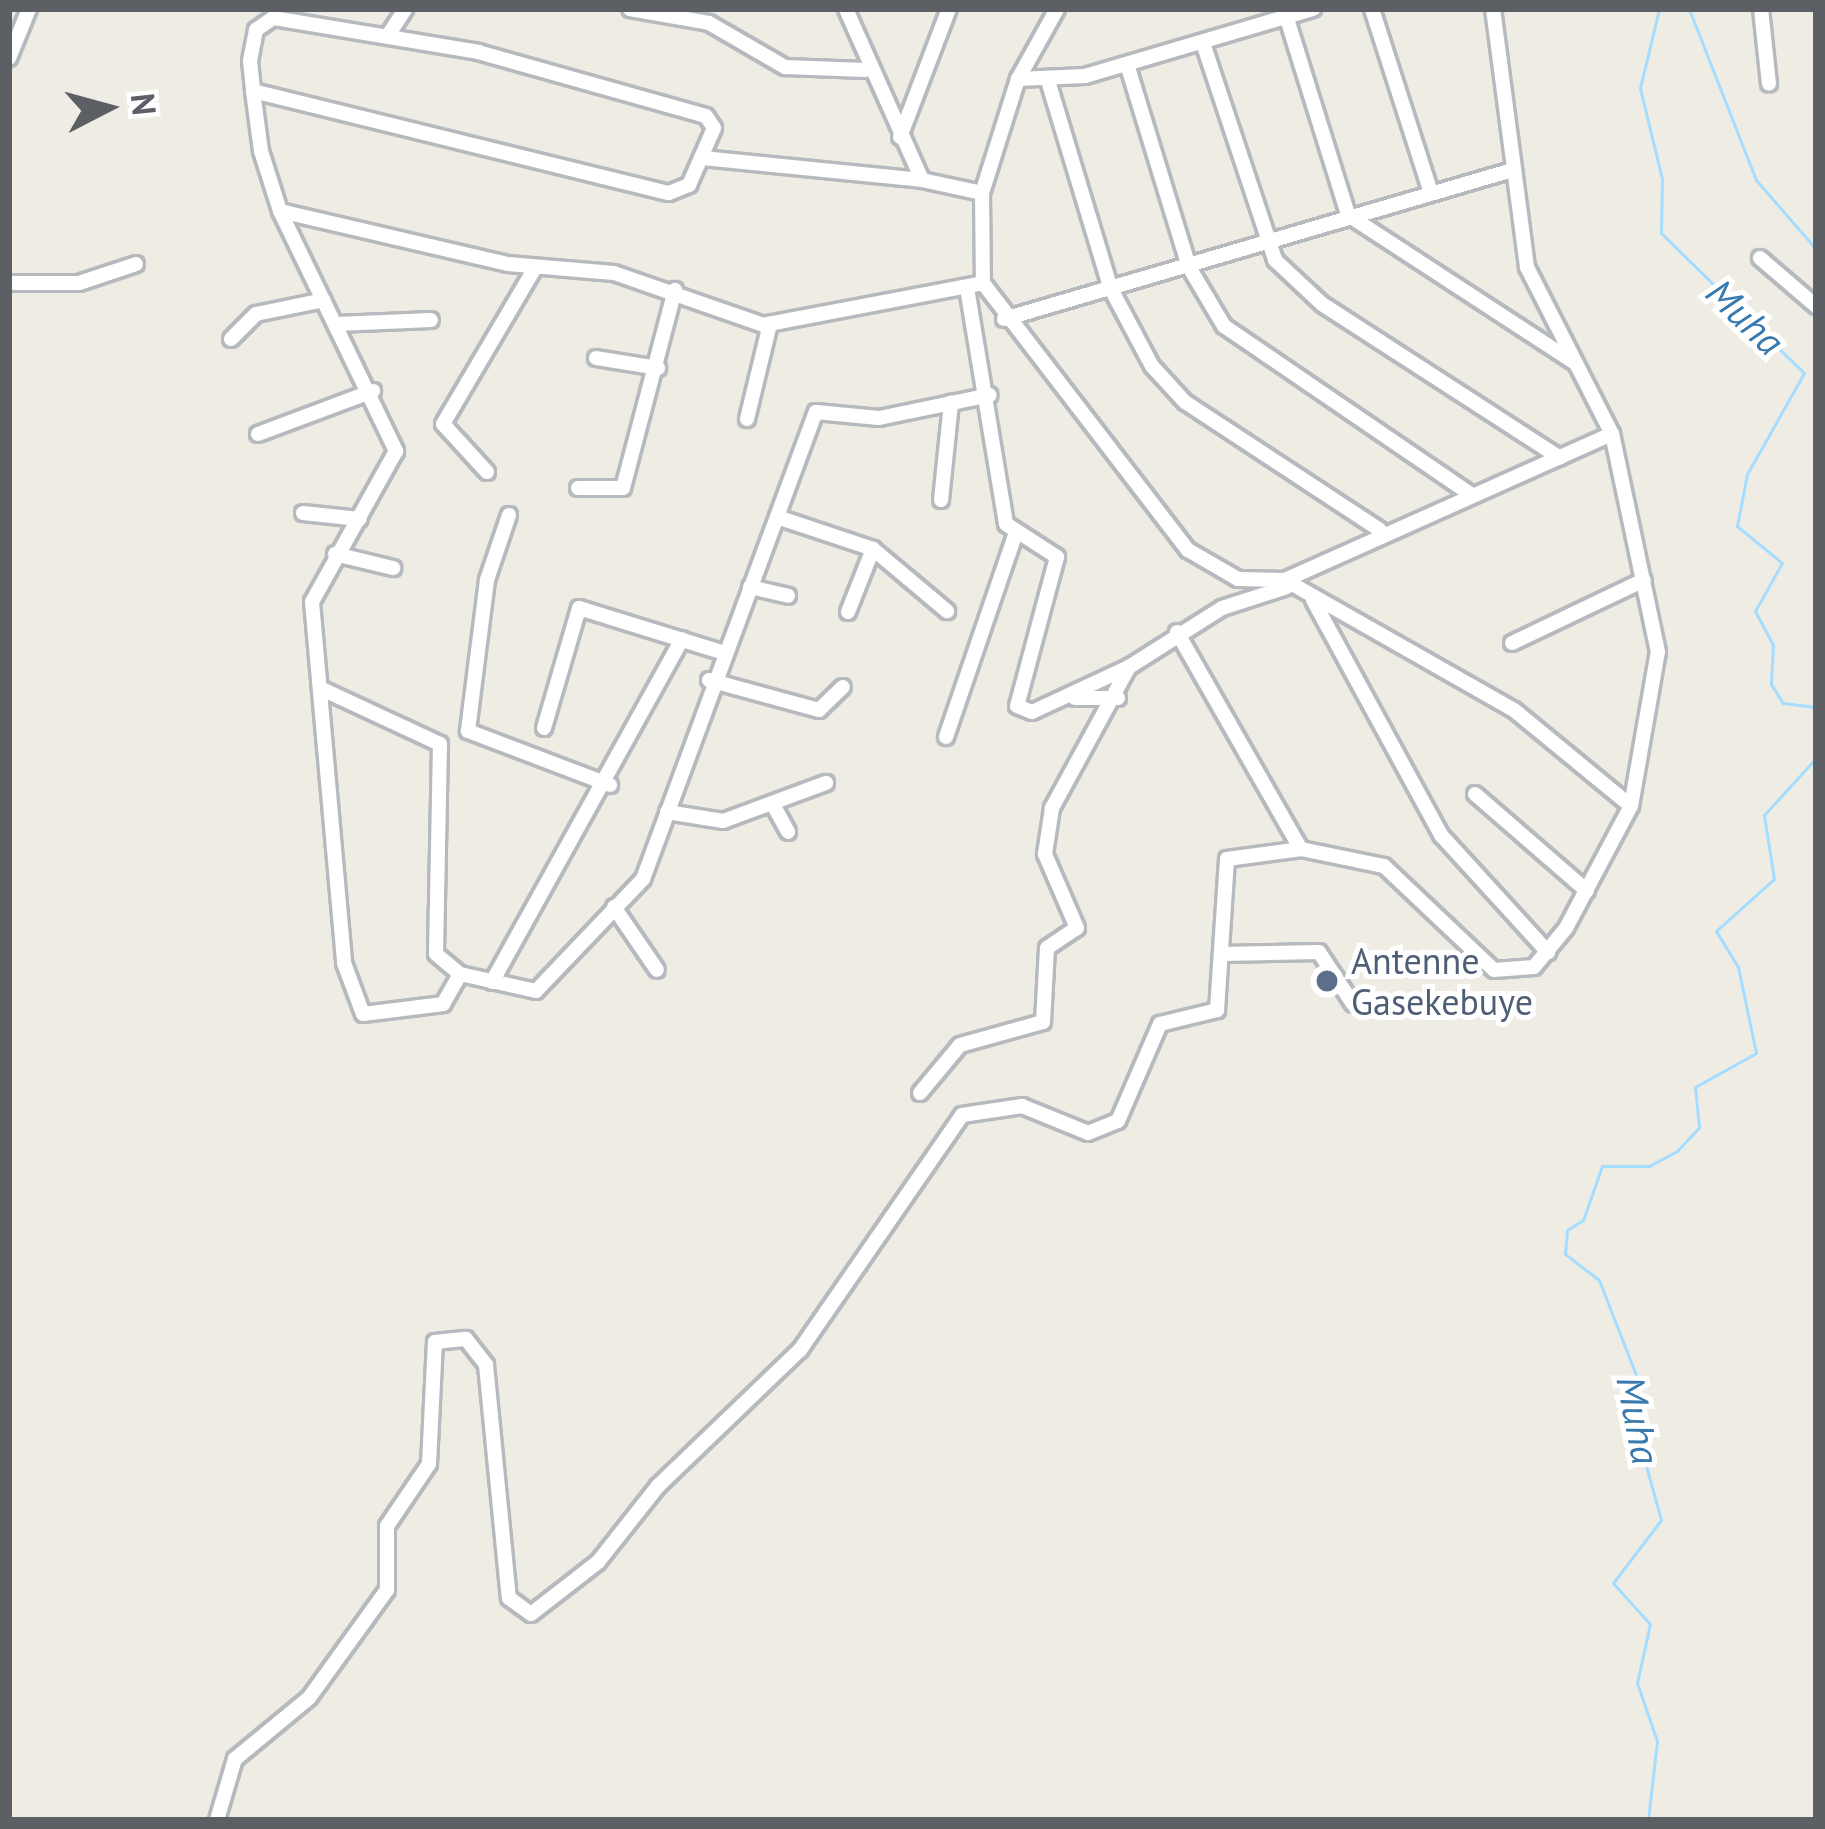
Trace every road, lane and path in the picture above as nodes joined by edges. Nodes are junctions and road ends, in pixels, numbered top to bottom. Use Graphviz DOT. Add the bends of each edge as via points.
graph roads {
  1 [pos="28,9"];
  2 [pos="405,9"];
  3 [pos="630,9"];
  4 [pos="846,9"];
  5 [pos="949,9"];
  6 [pos="1057,9"];
  7 [pos="1313,9"];
  8 [pos="1372,9"];
  9 [pos="1493,9"];
  10 [pos="1761,9"];
  11 [pos="1285,13"];
  12 [pos="389,34"];
  13 [pos="1203,43"];
  14 [pos="9,58"];
  15 [pos="1127,64"];
  16 [pos="865,70"];
  17 [pos="1018,80"];
  18 [pos="1049,84"];
  19 [pos="1769,84"];
  20 [pos="253,92"];
  21 [pos="900,137"];
  22 [pos="702,158"];
  23 [pos="1509,171"];
  24 [pos="922,180"];
  25 [pos="982,193"];
  26 [pos="1431,194"];
  27 [pos="280,211"];
  28 [pos="1348,215"];
  29 [pos="1268,241"];
  30 [pos="1760,258"];
  31 [pos="136,264"];
  32 [pos="1189,266"];
  33 [pos="535,268"];
  34 [pos="9,283"];
  35 [pos="983,283"];
  36 [pos="967,288"];
  37 [pos="1111,289"];
  38 [pos="675,290"];
  39 [pos="324,300"];
  40 [pos="1816,306"];
  41 [pos="431,320"];
  42 [pos="1004,320"];
  43 [pos="770,324"];
  44 [pos="337,325"];
  45 [pos="231,339"];
  46 [pos="596,358"];
  47 [pos="1580,365"];
  48 [pos="658,368"];
  49 [pos="373,391"];
  50 [pos="990,394"];
  51 [pos="951,403"];
  52 [pos="747,419"];
  53 [pos="258,434"];
  54 [pos="1612,434"];
  55 [pos="1560,458"];
  56 [pos="488,472"];
  57 [pos="578,488"];
  58 [pos="1473,496"];
  59 [pos="941,500"];
  60 [pos="303,513"];
  61 [pos="509,515"];
  62 [pos="777,517"];
  63 [pos="359,519"];
  64 [pos="1380,530"];
  65 [pos="1016,533"];
  66 [pos="873,549"];
  67 [pos="335,554"];
  68 [pos="393,568"];
  69 [pos="1231,577"];
  70 [pos="1644,580"];
  71 [pos="1288,583"];
  72 [pos="750,587"];
  73 [pos="788,596"];
  74 [pos="1313,600"];
  75 [pos="1234,603"];
  76 [pos="947,611"];
  77 [pos="848,612"];
  78 [pos="1178,632"];
  79 [pos="682,639"];
  80 [pos="1512,643"];
  81 [pos="721,652"];
  82 [pos="1129,667"];
  83 [pos="709,680"];
  84 [pos="843,687"];
  85 [pos="322,688"];
  86 [pos="1068,698"];
  87 [pos="1118,698"];
  88 [pos="544,728"];
  89 [pos="946,737"];
  90 [pos="826,783"];
  91 [pos="610,785"];
  92 [pos="1474,794"];
  93 [pos="1631,806"];
  94 [pos="776,810"];
  95 [pos="667,812"];
  96 [pos="788,832"];
  97 [pos="1300,849"];
  98 [pos="1587,891"];
  99 [pos="614,907"];
  100 [pos="1548,952"];
  101 [pos="1222,954"];
  102 [pos="658,970"];
  103 [pos="460,974"];
  104 [pos="492,982"];
  105 [pos="1353,1004"];
  106 [pos="920,1093"];
  107 [pos="217,1820"];
  1 -- 14 [label="street"];
  2 -- 12 [label="street"];
  3 -- 16 [label="street" via="709,23 785,67"];
  4 -- 16 [label="street"];
  5 -- 21 [label="street"];
  6 -- 17 [label="street"];
  7 -- 11 [label="street"];
  8 -- 26 [label="street"];
  9 -- 23 [label="street"];
  10 -- 19 [label="street"];
  11 -- 13 [label="street"];
  11 -- 28 [label="street"];
  12 -- 20 [label="street" via="262,21"];
  12 -- 22 [label="street" via="706,116 714,128"];
  13 -- 15 [label="street"];
  13 -- 29 [label="street"];
  15 -- 18 [label="street"];
  15 -- 32 [label="street"];
  16 -- 21 [label="street"];
  17 -- 18 [label="street"];
  17 -- 25 [label="street"];
  18 -- 37 [label="street"];
  20 -- 22 [label="street" via="669,193 689,185"];
  20 -- 27 [label="street"];
  21 -- 24 [label="street"];
  22 -- 24 [label="street"];
  23 -- 26 [label="street"];
  23 -- 47 [label="street" via="1527,267"];
  24 -- 25 [label="street"];
  25 -- 35 [label="street"];
  26 -- 28 [label="street"];
  27 -- 33 [label="street"];
  27 -- 39 [label="street"];
  28 -- 29 [label="street"];
  28 -- 47 [label="street"];
  29 -- 32 [label="street"];
  29 -- 55 [label="street" via="1322,304"];
  30 -- 40 [label="street"];
  31 -- 34 [label="street" via="79,283"];
  32 -- 37 [label="street"];
  32 -- 58 [label="street" via="1241,346"];
  33 -- 38 [label="street"];
  33 -- 56 [label="street" via="443,424"];
  35 -- 36 [label="street"];
  35 -- 42 [label="street"];
  36 -- 43 [label="street"];
  36 -- 50 [label="street"];
  37 -- 42 [label="street"];
  37 -- 64 [label="street" via="1186,402"];
  38 -- 43 [label="street"];
  38 -- 48 [label="street"];
  39 -- 44 [label="street"];
  39 -- 45 [label="street" via="256,314"];
  41 -- 44 [label="street"];
  42 -- 69 [label="street" via="1159,520"];
  43 -- 52 [label="street"];
  44 -- 49 [label="street"];
  46 -- 48 [label="street"];
  47 -- 54 [label="street"];
  48 -- 57 [label="street" via="623,488"];
  49 -- 53 [label="street"];
  49 -- 63 [label="street" via="396,451"];
  50 -- 51 [label="street"];
  50 -- 65 [label="street"];
  51 -- 59 [label="street"];
  51 -- 62 [label="street" via="879,418 819,409"];
  54 -- 55 [label="street"];
  54 -- 70 [label="street"];
  55 -- 58 [label="street"];
  58 -- 64 [label="street"];
  60 -- 63 [label="street"];
  61 -- 91 [label="street" via="487,580 468,731"];
  62 -- 66 [label="street"];
  62 -- 72 [label="street"];
  63 -- 67 [label="street"];
  64 -- 71 [label="street"];
  65 -- 86 [label="street" via="1057,557 1017,706"];
  65 -- 89 [label="street"];
  66 -- 76 [label="street"];
  66 -- 77 [label="street"];
  67 -- 68 [label="street"];
  67 -- 85 [label="street" via="312,602"];
  69 -- 71 [label="street"];
  69 -- 75 [label="street"];
  70 -- 80 [label="street"];
  70 -- 93 [label="street" via="1658,671"];
  71 -- 74 [label="street"];
  71 -- 75 [label="street"];
  72 -- 73 [label="street"];
  72 -- 81 [label="street"];
  74 -- 93 [label="street" via="1514,710"];
  74 -- 100 [label="street" via="1441,835"];
  75 -- 78 [label="street"];
  78 -- 82 [label="street"];
  78 -- 97 [label="street"];
  79 -- 81 [label="street"];
  79 -- 88 [label="street" via="579,608"];
  79 -- 91 [label="street"];
  81 -- 83 [label="street"];
  82 -- 86 [label="street"];
  82 -- 87 [label="street"];
  83 -- 84 [label="street" via="819,710"];
  83 -- 95 [label="street"];
  85 -- 103 [label="street" via="440,744 434,946"];
  85 -- 103 [label="street" via="344,962 359,1012 443,1004"];
  86 -- 87 [label="street"];
  87 -- 106 [label="street" via="1052,808 1048,866 1077,928 1047,948 1043,1022 960,1045"];
  90 -- 94 [label="street"];
  91 -- 104 [label="street"];
  92 -- 98 [label="street"];
  93 -- 98 [label="street"];
  94 -- 95 [label="street" via="723,821"];
  94 -- 96 [label="street"];
  95 -- 99 [label="street" via="643,879"];
  97 -- 100 [label="street" via="1384,866 1494,970 1525,970"];
  97 -- 101 [label="street" via="1228,859"];
  98 -- 100 [label="street"];
  99 -- 102 [label="street"];
  99 -- 104 [label="street" via="536,991"];
  101 -- 105 [label="street" via="1318,952"];
  101 -- 107 [label="street" via="1216,1013 1160,1024 1110,1127 1075,1130 1013,1105 962,1114 800,1350 658,1486 598,1562 531,1613 509,1598 489,1374 466,1340 435,1342 429,1463 387,1526 387,1590 309,1698 235,1759"];
  103 -- 104 [label="street"];
}
